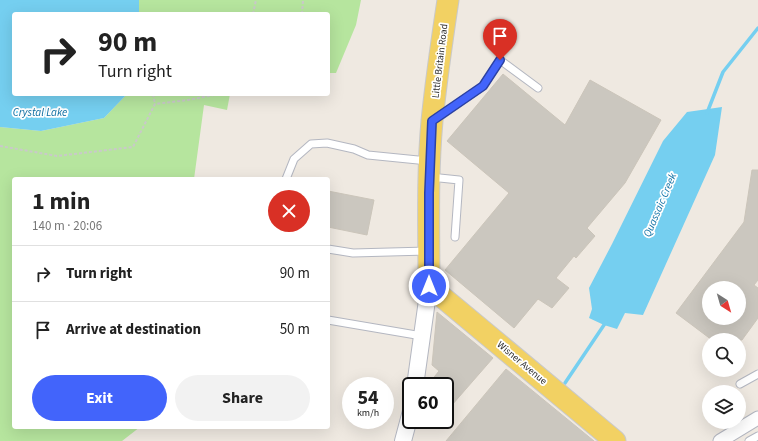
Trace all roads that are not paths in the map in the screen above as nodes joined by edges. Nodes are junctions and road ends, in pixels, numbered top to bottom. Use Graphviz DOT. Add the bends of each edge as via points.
graph roads {
  1 [pos="448,0"];
  2 [pos="538,88"];
  3 [pos="432,121"];
  4 [pos="430,170"];
  5 [pos="287,177"];
  6 [pos="455,237"];
  7 [pos="330,249"];
  8 [pos="429,250"];
  9 [pos="429,286"];
  10 [pos="330,320"];
  11 [pos="422,336"];
  12 [pos="758,374"];
  13 [pos="416,377"];
  14 [pos="740,384"];
  15 [pos="758,418"];
  16 [pos="406,429"];
  17 [pos="758,436"];
  18 [pos="735,437"];
  19 [pos="403,441"];
  20 [pos="615,441"];
  21 [pos="720,441"];
  22 [pos="749,441"];
  1 -- 3 [label="main road, Little Britain Road"];
  2 -- 3 [label="lane" via="500,60 483,86"];
  3 -- 4 [label="main road, Little Britain Road"];
  4 -- 5 [label="lane" via="327,143 311,144 294,159"];
  4 -- 6 [label="lane" via="459,180"];
  4 -- 8 [label="main road, Little Britain Road"];
  7 -- 8 [label="lane" via="353,253"];
  8 -- 9 [label="main road, Little Britain Road"];
  9 -- 11 [label="street, Little Britain Road"];
  9 -- 20 [label="main road, Wisner Avenue"];
  10 -- 11 [label="lane"];
  11 -- 13 [label="street, Little Britain Road"];
  12 -- 14 [label="lane"];
  15 -- 18 [label="street"];
  16 -- 19 [label="street"];
  17 -- 22 [label="lane"];
  18 -- 21 [label="street"];
}
